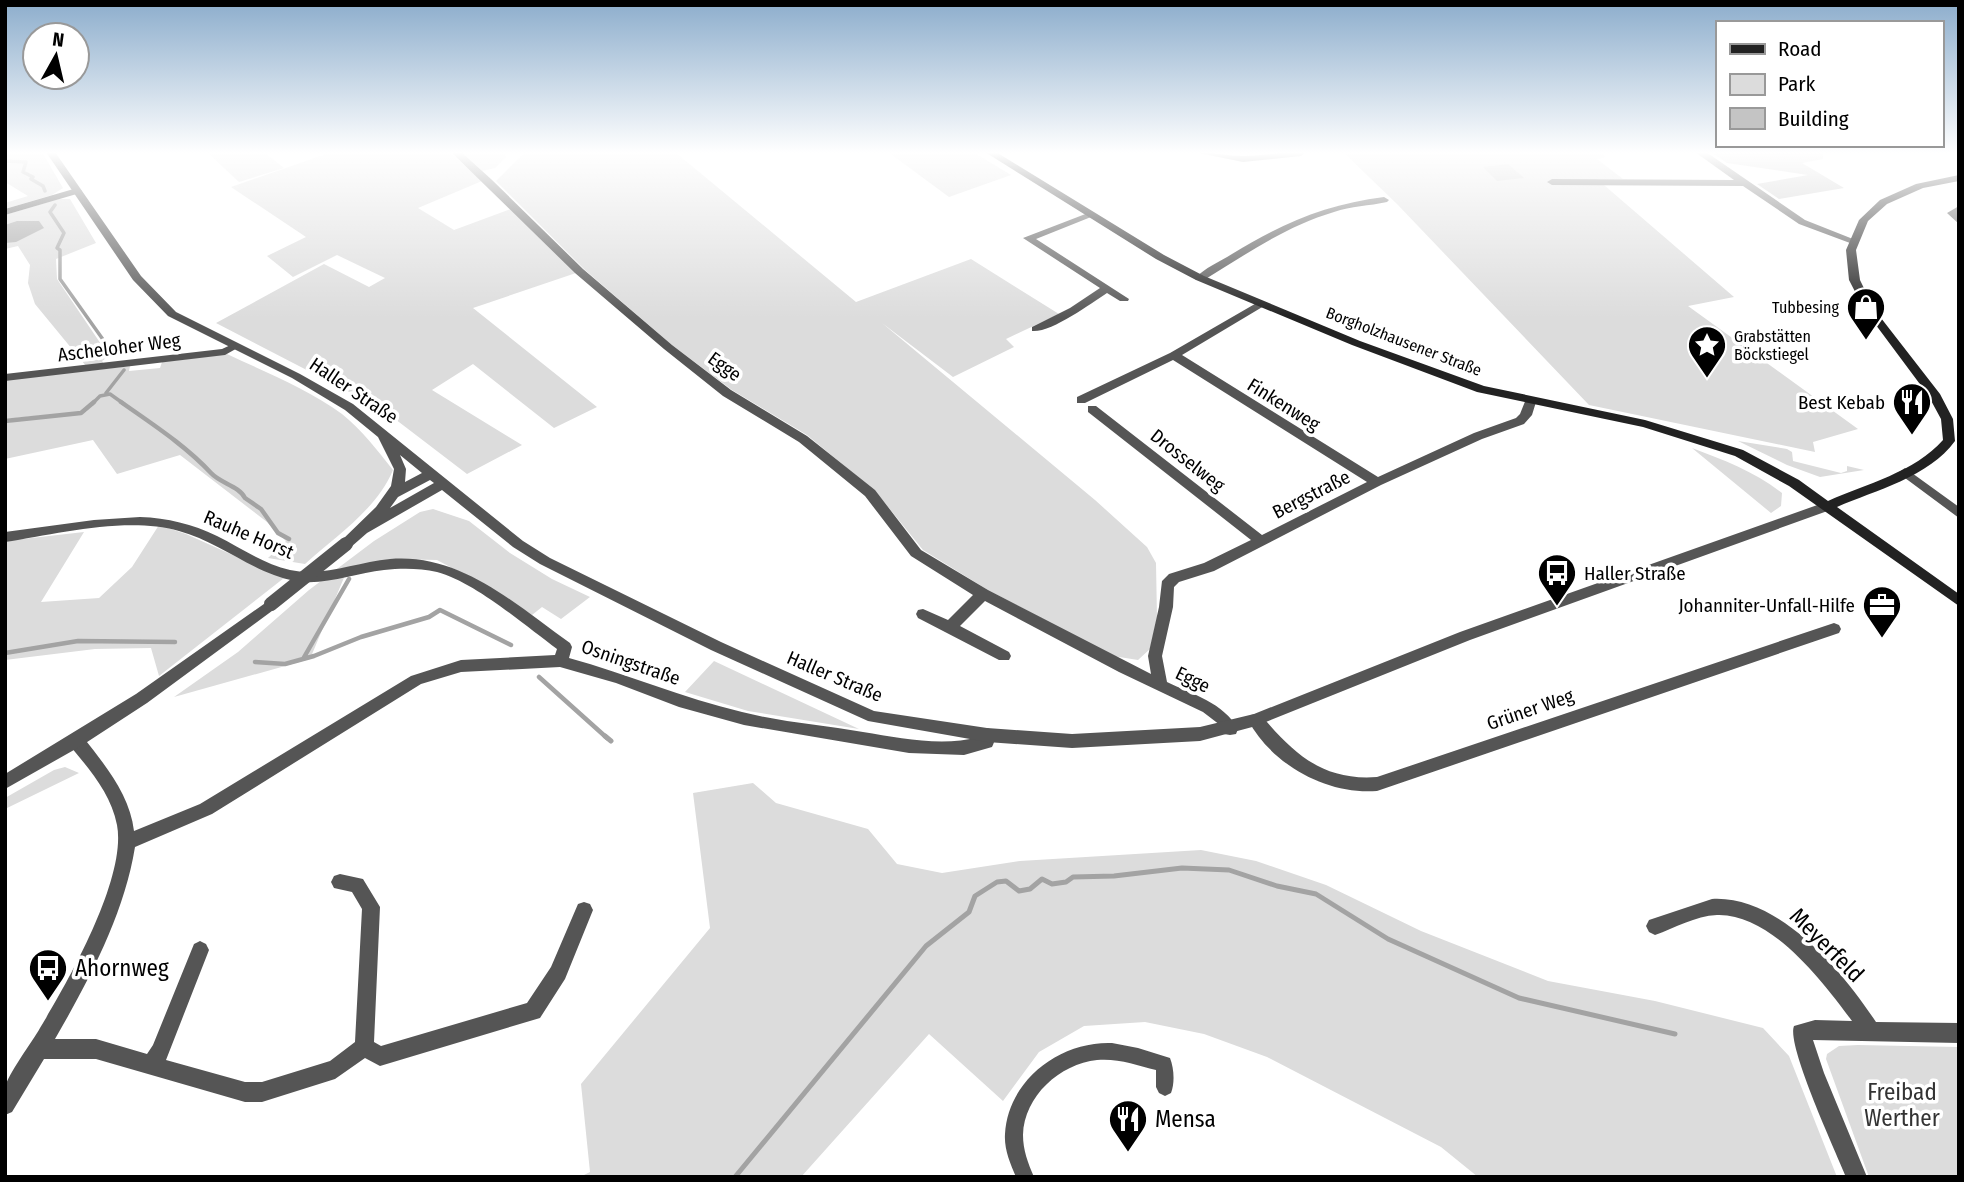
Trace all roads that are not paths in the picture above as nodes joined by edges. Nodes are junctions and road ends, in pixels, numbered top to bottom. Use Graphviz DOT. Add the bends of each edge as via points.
graph roads {
  1 [pos="88,207"];
  2 [pos="514,207"];
  3 [pos="1078,207"];
  4 [pos="1332,207"];
  5 [pos="1780,207"];
  6 [pos="1877,207"];
  7 [pos="1959,209"];
  8 [pos="1091,215"];
  9 [pos="1959,220"];
  10 [pos="1853,241"];
  11 [pos="1200,278"];
  12 [pos="1107,288"];
  13 [pos="1124,299"];
  14 [pos="1260,304"];
  15 [pos="1036,329"];
  16 [pos="235,346"];
  17 [pos="1174,355"];
  18 [pos="5,378"];
  19 [pos="1530,402"];
  20 [pos="382,431"];
  21 [pos="1956,433"];
  22 [pos="1905,472"];
  23 [pos="433,473"];
  24 [pos="1377,482"];
  25 [pos="444,483"];
  26 [pos="393,494"];
  27 [pos="1828,506"];
  28 [pos="1959,514"];
  29 [pos="362,530"];
  30 [pos="5,537"];
  31 [pos="1261,541"];
  32 [pos="984,594"];
  33 [pos="1959,601"];
  34 [pos="923,614"];
  35 [pos="950,627"];
  36 [pos="1834,629"];
  37 [pos="1004,656"];
  38 [pos="1155,656"];
  39 [pos="560,661"];
  40 [pos="1124,668"];
  41 [pos="1160,685"];
  42 [pos="1256,720"];
  43 [pos="1230,729"];
  44 [pos="988,735"];
  45 [pos="77,742"];
  46 [pos="5,782"];
  47 [pos="128,842"];
  48 [pos="340,882"];
  49 [pos="584,910"];
  50 [pos="1655,926"];
  51 [pos="200,950"];
  52 [pos="1872,1033"];
  53 [pos="1959,1033"];
  54 [pos="364,1047"];
  55 [pos="39,1049"];
  56 [pos="151,1064"];
  57 [pos="1165,1087"];
  58 [pos="5,1105"];
  59 [pos="1025,1177"];
  60 [pos="1857,1177"];
  1 -- 16 [label="street, Haller Straße" via="152,296 172,314"];
  2 -- 32 [label="street, Egge" via="579,271 668,347 727,393 803,439 870,494 916,553"];
  3 -- 8 [label="main road, Borgholzhausener Straße"];
  4 -- 11 [label="street" via="1286,226"];
  5 -- 10 [label="street" via="1802,222"];
  6 -- 10 [label="main road"];
  7 -- 9 [label="street" via="1952,213"];
  8 -- 11 [label="main road, Borgholzhausener Straße"];
  8 -- 12 [label="street" via="1028,238"];
  10 -- 21 [label="main road" via="1852,262 1862,292 1939,389"];
  11 -- 14 [label="main road, Borgholzhausener Straße"];
  12 -- 13 [label="street"];
  12 -- 15 [label="street"];
  14 -- 17 [label="street"];
  14 -- 19 [label="main road, Borgholzhausener Straße" via="1454,381"];
  16 -- 18 [label="street, Ascheloher Weg" via="225,352"];
  16 -- 20 [label="street, Haller Straße" via="296,376"];
  17 -- 24 [label="street, Finkenweg"];
  17 -- 31 [label="street, Drosselweg" via="1086,405"];
  19 -- 24 [label="street, Bergstraße" via="1520,421"];
  19 -- 27 [label="main road, Borgholzhausener Straße" via="1704,440 1773,470"];
  20 -- 23 [label="street, Haller Straße"];
  20 -- 26 [label="street" via="400,467"];
  21 -- 22 [label="main road" via="1937,455"];
  22 -- 27 [label="main road"];
  22 -- 28 [label="street"];
  23 -- 25 [label="street, Haller Straße"];
  23 -- 26 [label="street"];
  24 -- 31 [label="street, Bergstraße"];
  25 -- 29 [label="street"];
  25 -- 44 [label="street, Haller Straße" via="545,562 816,694 873,717"];
  26 -- 29 [label="street"];
  27 -- 33 [label="main road, Borgholzhausener Straße"];
  27 -- 42 [label="street, Haller Straße" via="1465,636"];
  29 -- 45 [label="street, bridge" via="155,692"];
  30 -- 39 [label="street, Rauhe Horst" via="146,521 181,527 302,577 394,564 427,565 448,571 493,597 565,647"];
  31 -- 38 [label="street, Bergstraße" via="1170,581"];
  32 -- 35 [label="street"];
  32 -- 40 [label="street, Egge"];
  34 -- 35 [label="street"];
  35 -- 37 [label="street"];
  36 -- 42 [label="street, Grüner Weg" via="1362,787 1335,783 1295,762"];
  38 -- 40 [label="street"];
  38 -- 41 [label="street, Bergstraße"];
  39 -- 44 [label="street, Osningstraße" via="620,677 679,701 757,721 936,748 979,745"];
  39 -- 47 [label="street, Osningstraße" via="461,666 416,680 206,809"];
  40 -- 41 [label="street, Egge"];
  41 -- 43 [label="street, Egge" via="1208,708"];
  42 -- 43 [label="street, Haller Straße"];
  43 -- 44 [label="street, Haller Straße" via="1097,740"];
  45 -- 46 [label="street"];
  45 -- 47 [label="street" via="115,790"];
  47 -- 55 [label="street" via="114,900"];
  48 -- 54 [label="street" via="357,885 371,907"];
  49 -- 54 [label="street" via="558,973 533,1011 380,1056"];
  50 -- 52 [label="street, Meyerfeld" via="1712,907 1763,918 1795,944 1861,1014"];
  51 -- 56 [label="street" via="160,1052"];
  52 -- 53 [label="street"];
  52 -- 60 [label="street" via="1806,1031 1800,1038"];
  54 -- 56 [label="street" via="335,1069 262,1092 245,1092"];
  55 -- 56 [label="street" via="96,1049"];
  55 -- 58 [label="street"];
  57 -- 59 [label="street" via="1164,1063 1118,1052 1094,1052 1052,1068 1028,1092 1014,1121 1014,1153"];
}
